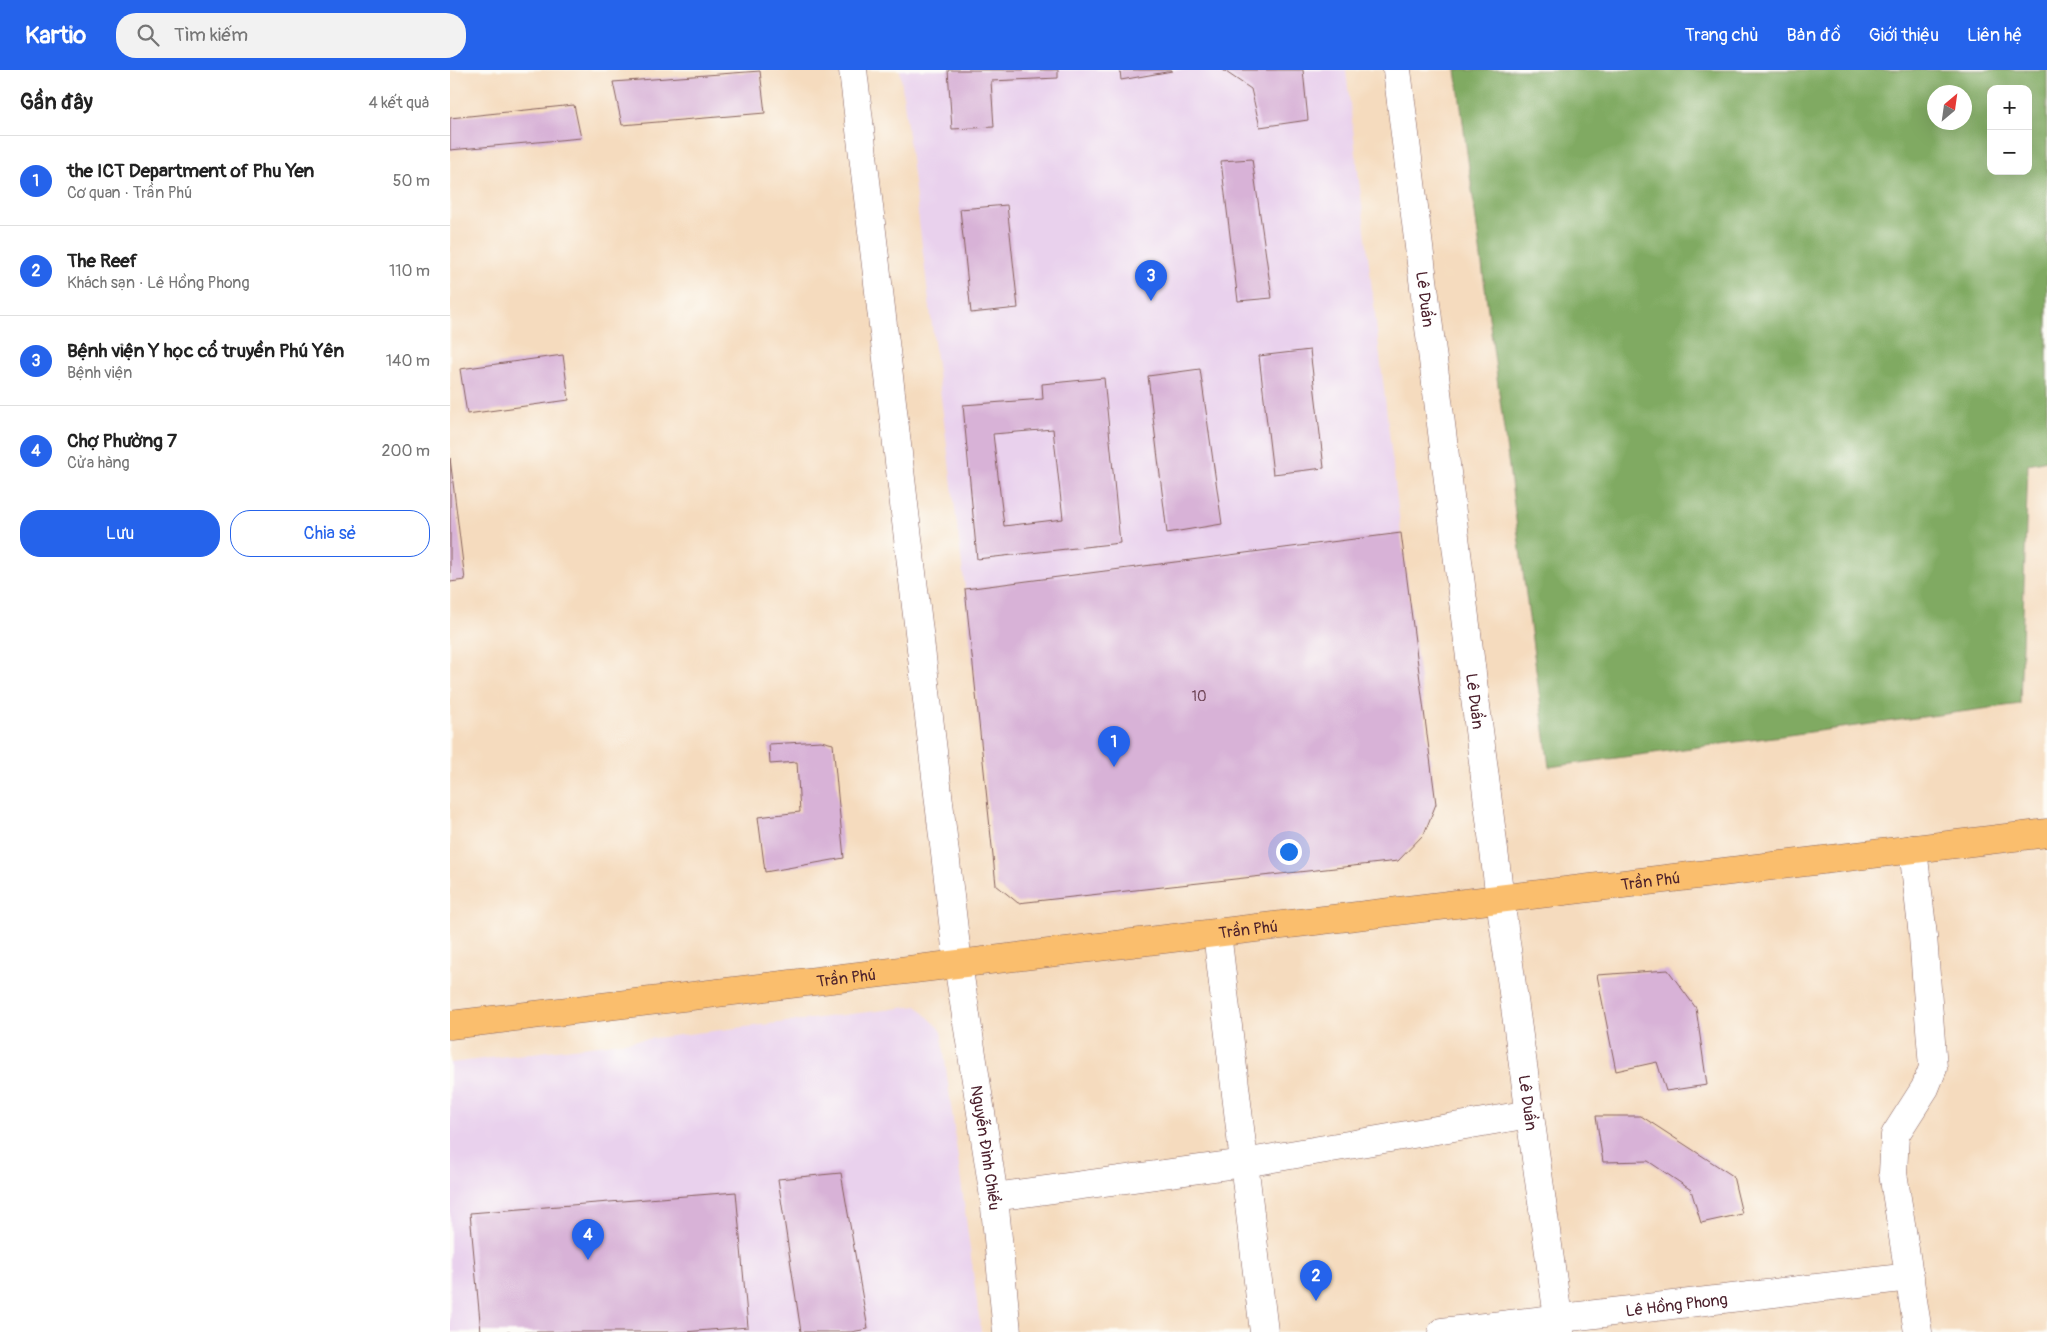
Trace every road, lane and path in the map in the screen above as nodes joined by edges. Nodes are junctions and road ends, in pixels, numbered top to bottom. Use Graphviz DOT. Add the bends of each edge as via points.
graph roads {
  1 [pos="854,70"];
  2 [pos="1397,70"];
  3 [pos="2047,833"];
  4 [pos="1914,849"];
  5 [pos="1500,898"];
  6 [pos="1217,933"];
  7 [pos="958,964"];
  8 [pos="450,1025"];
  9 [pos="1530,1114"];
  10 [pos="1244,1163"];
  11 [pos="994,1197"];
  12 [pos="1910,1277"];
  13 [pos="1559,1325"];
  14 [pos="1007,1332"];
  15 [pos="1264,1332"];
  16 [pos="1442,1332"];
  17 [pos="1918,1332"];
  1 -- 7 [label="street, Nguyễn Đình Chiểu"];
  2 -- 5 [label="street, Lê Duẩn"];
  3 -- 4 [label="main road, Trần Phú"];
  4 -- 5 [label="main road, Trần Phú"];
  4 -- 12 [label="street" via="1933,1068 1925,1088 1895,1135 1893,1173"];
  5 -- 6 [label="main road, Trần Phú"];
  5 -- 9 [label="street, Lê Duẩn"];
  6 -- 7 [label="main road, Trần Phú"];
  6 -- 10 [label="street"];
  7 -- 8 [label="main road, Trần Phú"];
  7 -- 11 [label="street, Nguyễn Đình Chiểu"];
  9 -- 10 [label="street"];
  9 -- 13 [label="street, Lê Duẩn"];
  10 -- 11 [label="street"];
  10 -- 15 [label="street"];
  11 -- 14 [label="street, Nguyễn Đình Chiểu"];
  12 -- 13 [label="street, Lê Hồng Phong"];
  12 -- 17 [label="street"];
  13 -- 16 [label="street, Lê Hồng Phong"];
}
